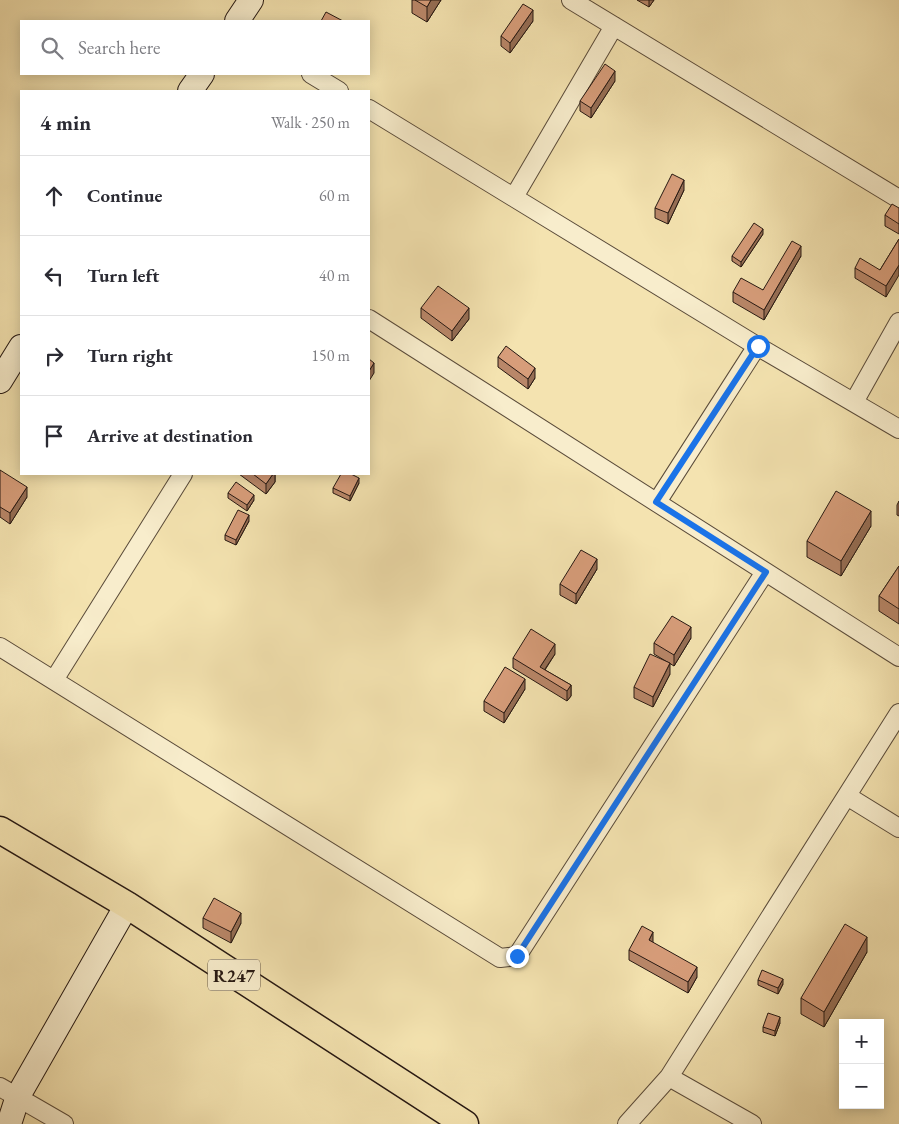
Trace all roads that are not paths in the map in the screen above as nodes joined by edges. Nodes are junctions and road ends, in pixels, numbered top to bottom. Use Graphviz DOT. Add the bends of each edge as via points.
graph roads {
  1 [pos="251,0"];
  2 [pos="571,0"];
  3 [pos="238,20"];
  4 [pos="614,26"];
  5 [pos="201,75"];
  6 [pos="313,75"];
  7 [pos="191,90"];
  8 [pos="337,90"];
  9 [pos="370,110"];
  10 [pos="514,197"];
  11 [pos="899,199"];
  12 [pos="370,320"];
  13 [pos="899,322"];
  14 [pos="758,346"];
  15 [pos="20,350"];
  16 [pos="0,381"];
  17 [pos="854,402"];
  18 [pos="899,430"];
  19 [pos="183,475"];
  20 [pos="656,502"];
  21 [pos="766,572"];
  22 [pos="0,647"];
  23 [pos="899,657"];
  24 [pos="54,680"];
  25 [pos="899,713"];
  26 [pos="847,796"];
  27 [pos="899,828"];
  28 [pos="0,830"];
  29 [pos="127,906"];
  30 [pos="669,1077"];
  31 [pos="9,1091"];
  32 [pos="455,1121"];
  33 [pos="9,1124"];
  34 [pos="64,1124"];
  35 [pos="628,1124"];
  36 [pos="752,1124"];
  1 -- 3 [label="street"];
  2 -- 4 [label="street"];
  4 -- 10 [label="street"];
  4 -- 11 [label="street"];
  5 -- 7 [label="street"];
  6 -- 8 [label="street"];
  9 -- 10 [label="street"];
  10 -- 14 [label="street"];
  12 -- 20 [label="street"];
  13 -- 17 [label="street"];
  14 -- 17 [label="street"];
  14 -- 20 [label="street"];
  15 -- 16 [label="street"];
  17 -- 18 [label="street"];
  19 -- 24 [label="street"];
  20 -- 21 [label="street"];
  21 -- 23 [label="street"];
  21 -- 24 [label="street" via="517,956 500,958"];
  22 -- 24 [label="street"];
  25 -- 26 [label="street"];
  26 -- 27 [label="street"];
  26 -- 30 [label="street"];
  28 -- 29 [label="main road, R247"];
  29 -- 31 [label="street"];
  29 -- 32 [label="main road, R247"];
  30 -- 35 [label="street"];
  30 -- 36 [label="street"];
  31 -- 33 [label="street"];
  31 -- 34 [label="street"];
}
